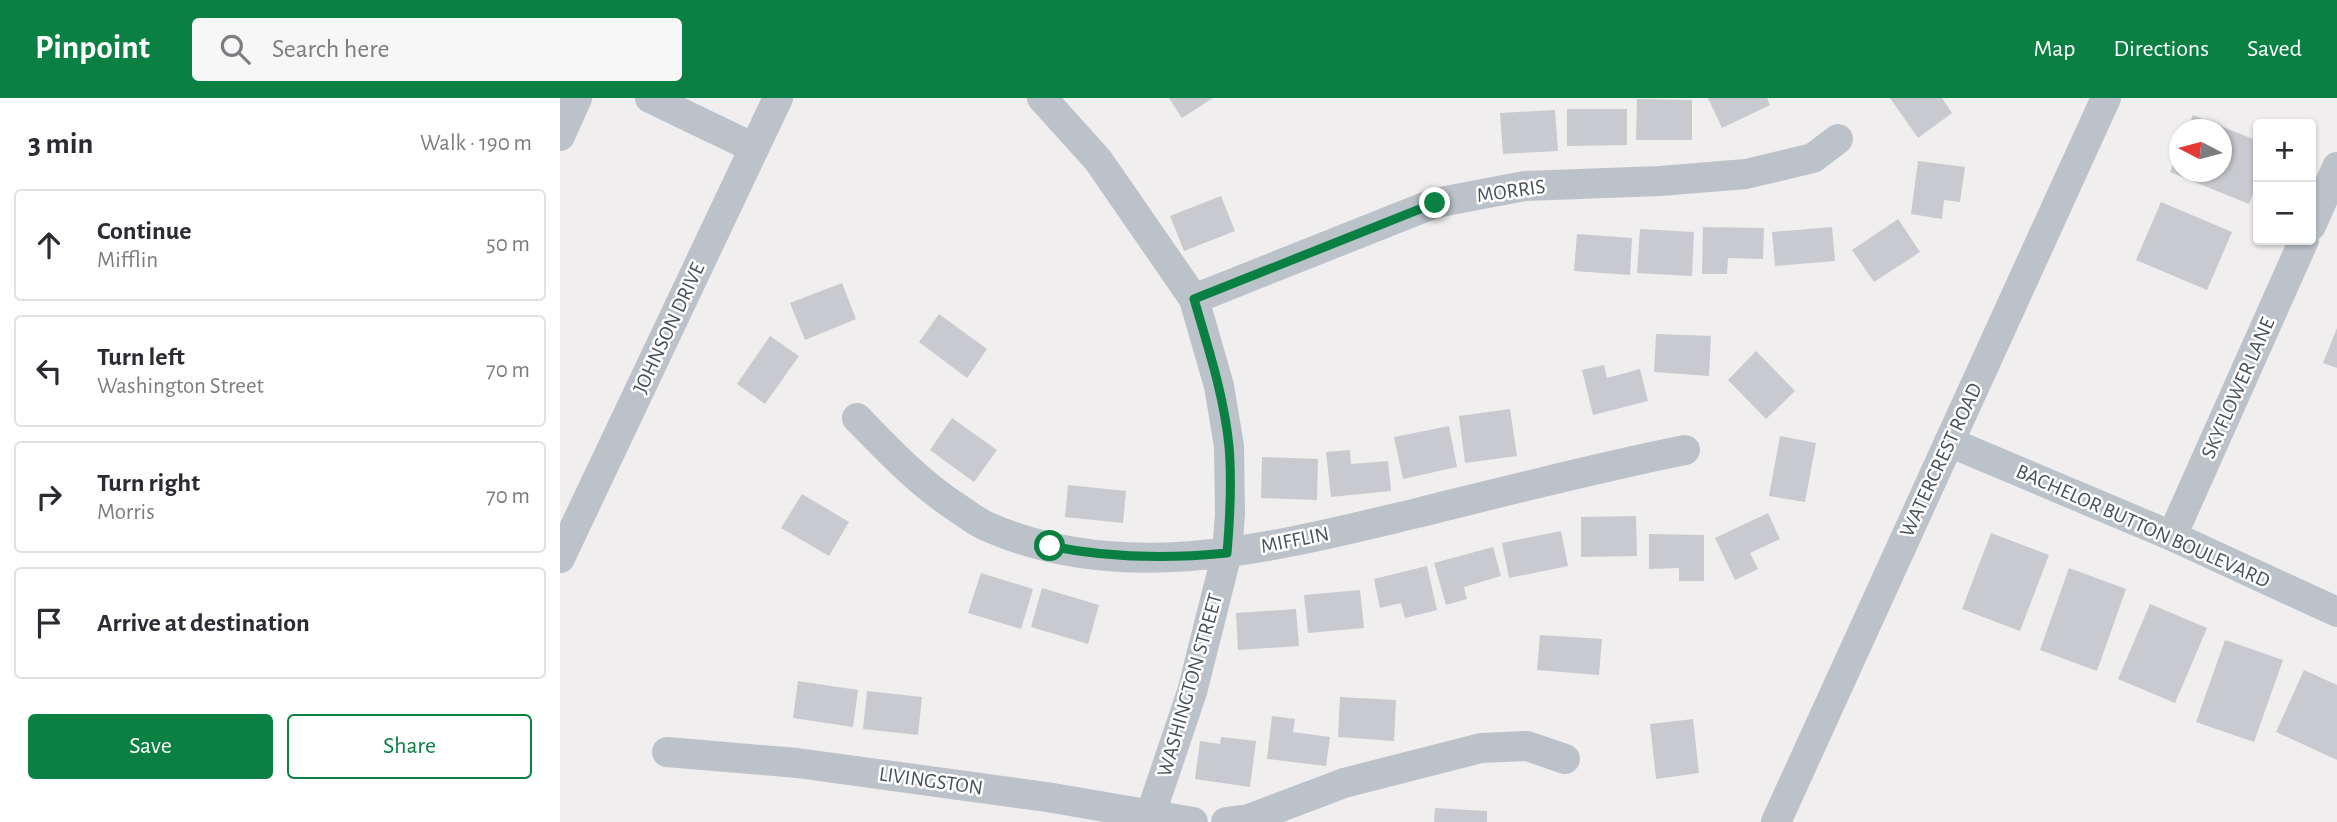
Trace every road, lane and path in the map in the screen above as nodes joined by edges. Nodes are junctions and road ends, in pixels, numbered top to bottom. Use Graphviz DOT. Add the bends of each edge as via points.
graph roads {
  1 [pos="577,98"];
  2 [pos="650,98"];
  3 [pos="778,98"];
  4 [pos="2106,98"];
  5 [pos="1048,99"];
  6 [pos="560,136"];
  7 [pos="1838,139"];
  8 [pos="754,148"];
  9 [pos="2337,167"];
  10 [pos="2316,215"];
  11 [pos="2302,245"];
  12 [pos="1194,299"];
  13 [pos="857,418"];
  14 [pos="1949,442"];
  15 [pos="1685,450"];
  16 [pos="2172,536"];
  17 [pos="1227,553"];
  18 [pos="560,558"];
  19 [pos="2337,612"];
  20 [pos="667,752"];
  21 [pos="1565,758"];
  22 [pos="1149,819"];
  23 [pos="1192,822"];
  24 [pos="1226,822"];
  25 [pos="1776,822"];
  1 -- 6 [label="street"];
  2 -- 8 [label="street"];
  3 -- 8 [label="street, JOHNSON DRIVE"];
  4 -- 14 [label="street, WATERCREST ROAD"];
  5 -- 12 [label="street, WASHINGTON STREET" via="1098,160"];
  7 -- 12 [label="street, MORRIS" via="1813,159 1746,174 1525,186 1435,203"];
  8 -- 18 [label="street, JOHNSON DRIVE"];
  9 -- 10 [label="street"];
  11 -- 16 [label="street, SKYFLOWER LANE"];
  12 -- 17 [label="street, WASHINGTON STREET" via="1219,386 1229,446"];
  13 -- 17 [label="street, MIFFLIN" via="938,495 984,525 1016,537 1092,555 1182,558"];
  14 -- 16 [label="street, BACHELOR BUTTON BOULEVARD"];
  14 -- 25 [label="street, WATERCREST ROAD"];
  15 -- 17 [label="street, MIFFLIN" via="1296,542"];
  16 -- 19 [label="street, BACHELOR BUTTON BOULEVARD"];
  17 -- 22 [label="street, WASHINGTON STREET" via="1192,692"];
  20 -- 22 [label="street, LIVINGSTON" via="797,763 1047,797"];
  21 -- 24 [label="street" via="1527,746 1481,748 1343,783 1249,819"];
  22 -- 23 [label="street, LIVINGSTON"];
}
